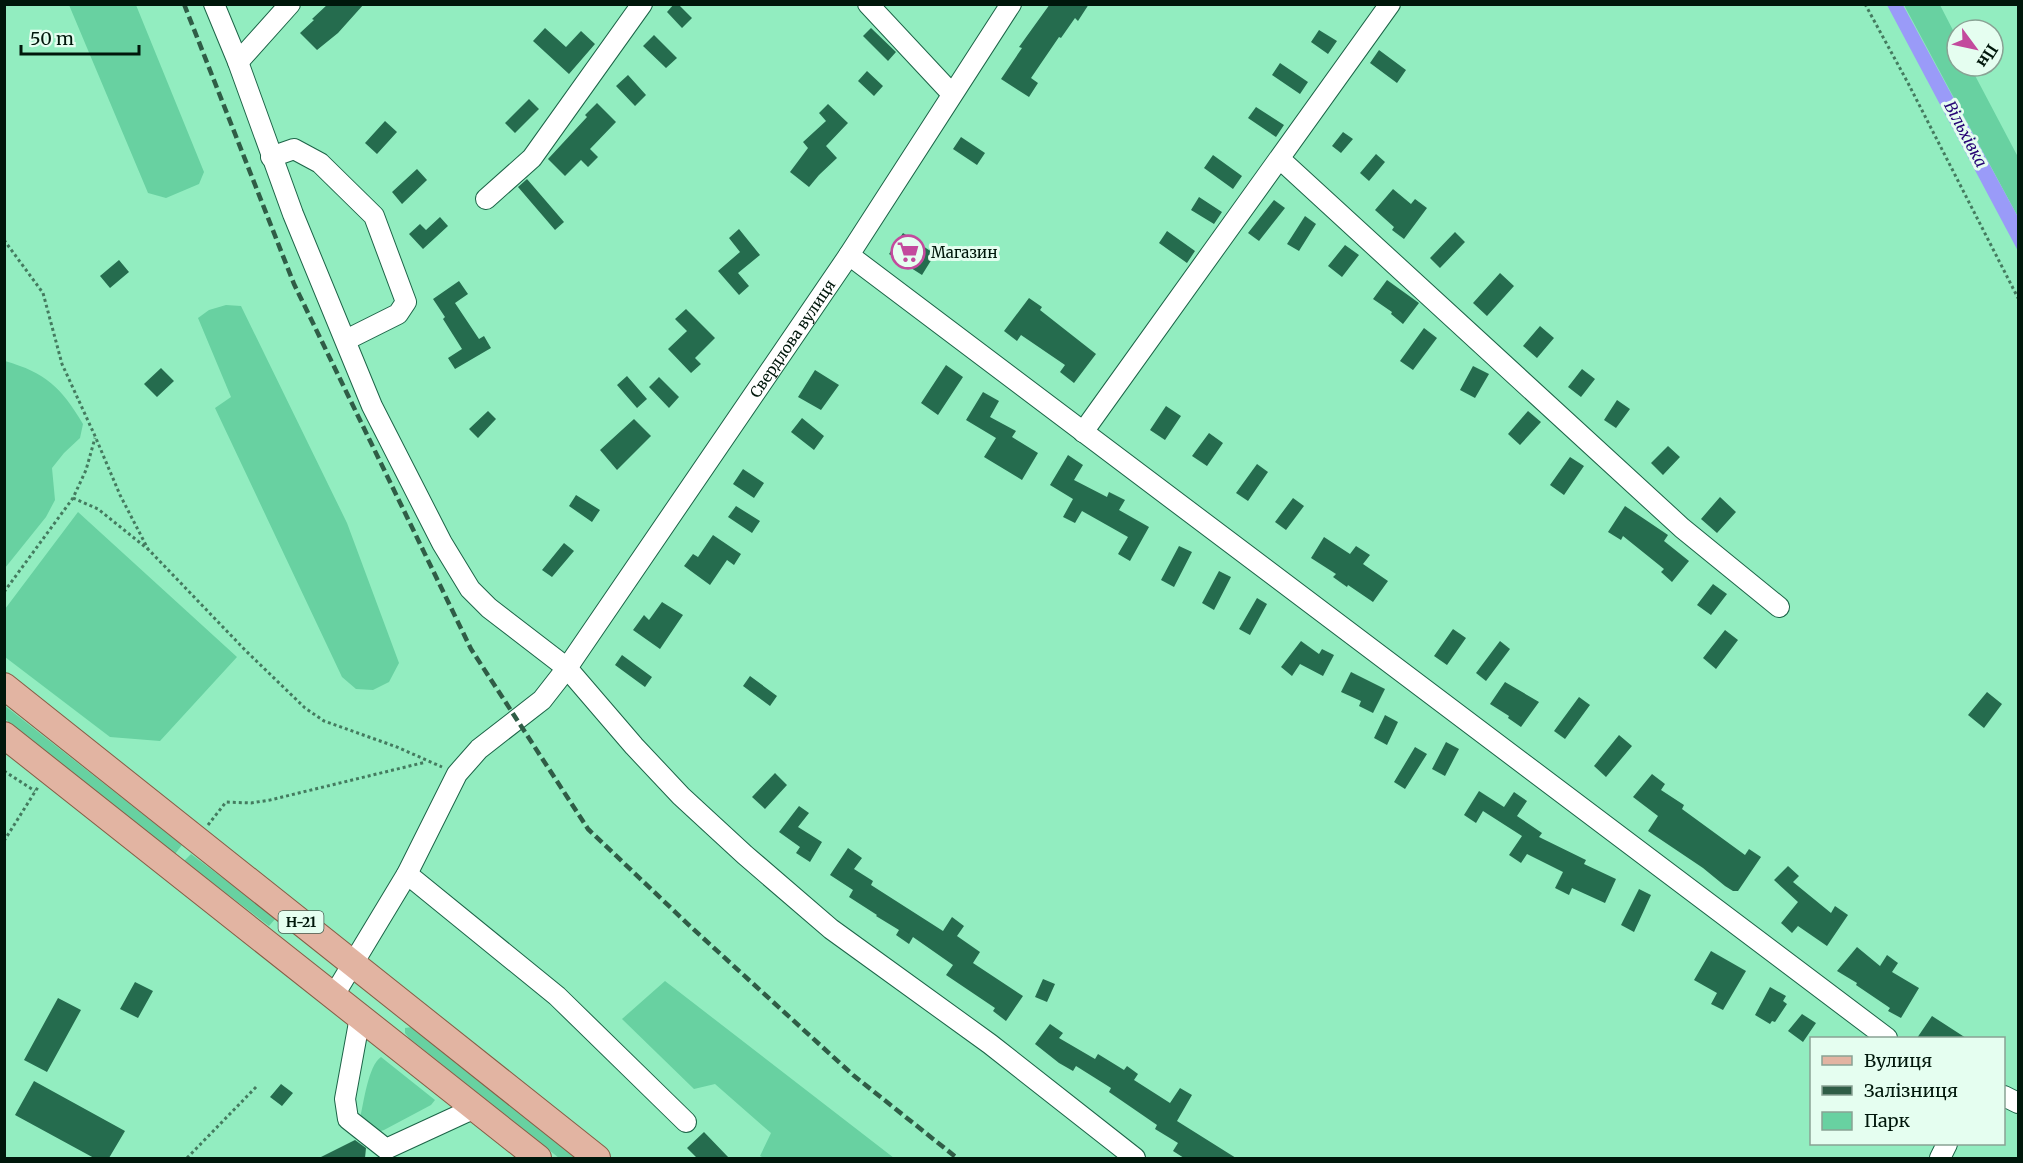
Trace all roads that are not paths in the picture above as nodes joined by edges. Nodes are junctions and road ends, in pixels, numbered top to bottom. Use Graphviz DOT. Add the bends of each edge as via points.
graph roads {
  1 [pos="214,4"];
  2 [pos="290,4"];
  3 [pos="642,4"];
  4 [pos="868,4"];
  5 [pos="1011,4"];
  6 [pos="1390,4"];
  7 [pos="238,62"];
  8 [pos="952,94"];
  9 [pos="271,157"];
  10 [pos="1280,159"];
  11 [pos="486,199"];
  12 [pos="849,255"];
  13 [pos="346,340"];
  14 [pos="1083,432"];
  15 [pos="1779,607"];
  16 [pos="567,668"];
  17 [pos="4,686"];
  18 [pos="4,735"];
  19 [pos="407,874"];
  20 [pos="354,964"];
  21 [pos="334,995"];
  22 [pos="360,1017"];
  23 [pos="1886,1037"];
  24 [pos="2005,1096"];
  25 [pos="2019,1103"];
  26 [pos="475,1108"];
  27 [pos="686,1122"];
  28 [pos="538,1158"];
  29 [pos="597,1158"];
  30 [pos="1135,1158"];
  1 -- 7 [label="street"];
  2 -- 7 [label="street"];
  3 -- 11 [label="street" via="532,158"];
  4 -- 8 [label="street"];
  5 -- 8 [label="street, Свердлова вулиця"];
  6 -- 10 [label="street"];
  7 -- 9 [label="street"];
  8 -- 12 [label="street, Свердлова вулиця"];
  9 -- 13 [label="street"];
  9 -- 13 [label="street" via="294,149 320,163 374,216 406,302 398,314"];
  10 -- 14 [label="street"];
  10 -- 15 [label="street" via="1682,528"];
  12 -- 14 [label="street"];
  12 -- 16 [label="street, Свердлова вулиця"];
  13 -- 16 [label="street" via="372,406 470,589"];
  14 -- 23 [label="street"];
  16 -- 19 [label="street, Свердлова вулиця" via="542,700 479,749 457,774"];
  16 -- 30 [label="street" via="681,796 762,870 831,929 990,1044"];
  17 -- 20 [label="main road, Н-21"];
  18 -- 21 [label="main road, Н-21" via="42,781"];
  19 -- 20 [label="street, Свердлова вулиця"];
  19 -- 27 [label="street" via="557,996"];
  20 -- 21 [label="street, Свердлова вулиця"];
  20 -- 29 [label="main road, Н-21"];
  21 -- 22 [label="main road, Н-21"];
  22 -- 26 [label="main road, Н-21"];
  22 -- 26 [label="street" via="345,1099 348,1119 386,1149"];
  24 -- 25 [label="street"];
  26 -- 28 [label="main road, Н-21"];
}
